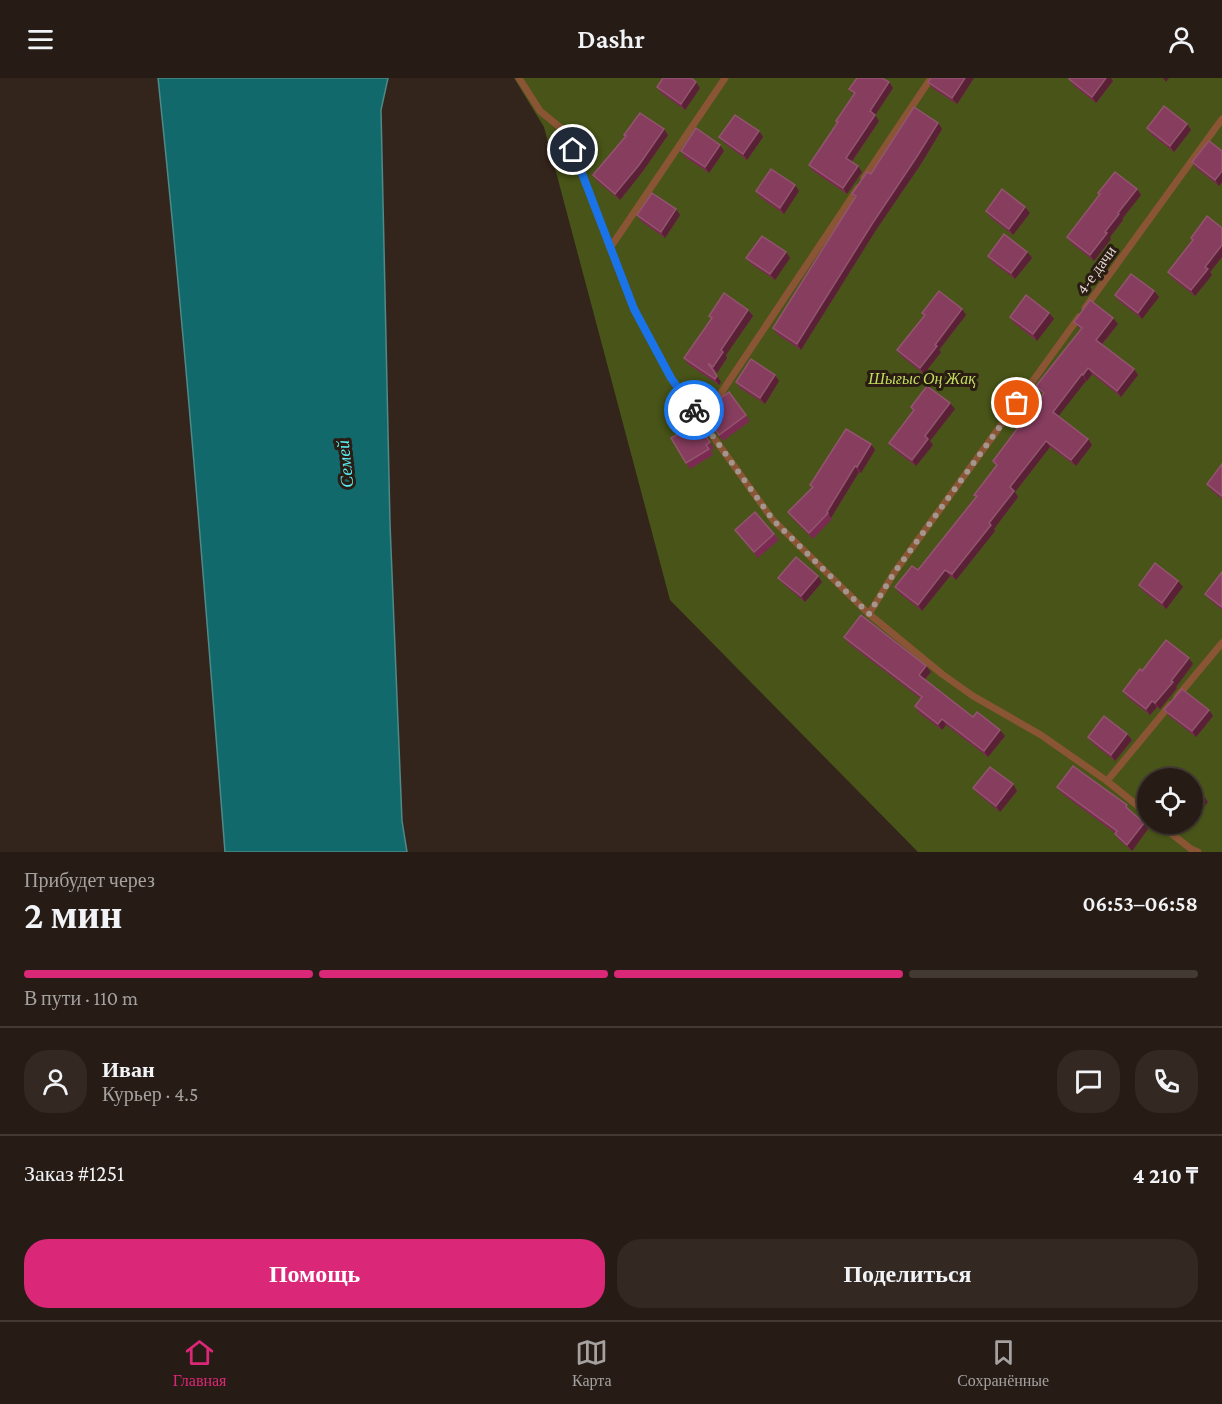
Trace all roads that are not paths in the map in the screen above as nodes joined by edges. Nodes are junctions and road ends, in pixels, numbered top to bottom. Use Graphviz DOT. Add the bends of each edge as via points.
graph roads {
  1 [pos="519,78"];
  2 [pos="724,78"];
  3 [pos="931,78"];
  4 [pos="1222,118"];
  5 [pos="610,248"];
  6 [pos="701,420"];
  7 [pos="869,614"];
  8 [pos="1222,644"];
  9 [pos="1107,781"];
  10 [pos="1137,805"];
  11 [pos="1172,834"];
  12 [pos="1198,852"];
  1 -- 5 [label="lane" via="540,111 568,139"];
  2 -- 5 [label="lane"];
  3 -- 6 [label="lane"];
  4 -- 7 [label="lane, 4-е дачи" via="901,563"];
  5 -- 6 [label="lane" via="634,309 671,378"];
  6 -- 7 [label="lane" via="773,520"];
  7 -- 9 [label="lane" via="973,696 1041,735"];
  8 -- 9 [label="lane"];
  9 -- 10 [label="lane"];
  11 -- 12 [label="lane"];
}
